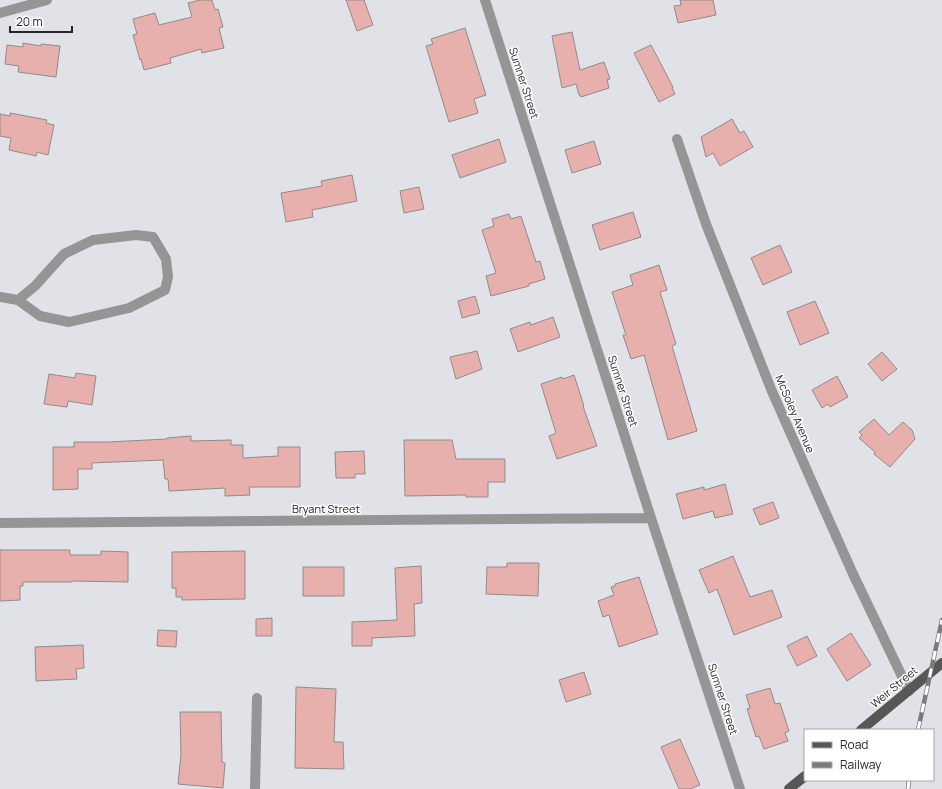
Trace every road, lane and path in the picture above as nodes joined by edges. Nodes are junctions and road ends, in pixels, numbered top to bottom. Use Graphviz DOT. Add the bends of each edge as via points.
graph roads {
  1 [pos="47,0"];
  2 [pos="485,0"];
  3 [pos="0,13"];
  4 [pos="677,139"];
  5 [pos="0,297"];
  6 [pos="18,300"];
  7 [pos="652,518"];
  8 [pos="0,523"];
  9 [pos="942,663"];
  10 [pos="909,691"];
  11 [pos="257,698"];
  12 [pos="862,729"];
  13 [pos="804,777"];
  14 [pos="255,789"];
  15 [pos="740,789"];
  16 [pos="789,789"];
  1 -- 3 [label="street"];
  2 -- 7 [label="street, Sumner Street"];
  4 -- 10 [label="street, McSoley Avenue" via="706,224 777,403 858,586"];
  5 -- 6 [label="street"];
  6 -- 6 [label="street" via="40,316 69,322 129,308 164,290 168,277 166,259 153,237 136,235 93,240 64,254 35,286"];
  7 -- 8 [label="street, Bryant Street"];
  7 -- 15 [label="street, Sumner Street"];
  9 -- 10 [label="main road, Weir Street"];
  10 -- 12 [label="main road, Weir Street"];
  11 -- 14 [label="street"];
  13 -- 16 [label="main road"];
}
